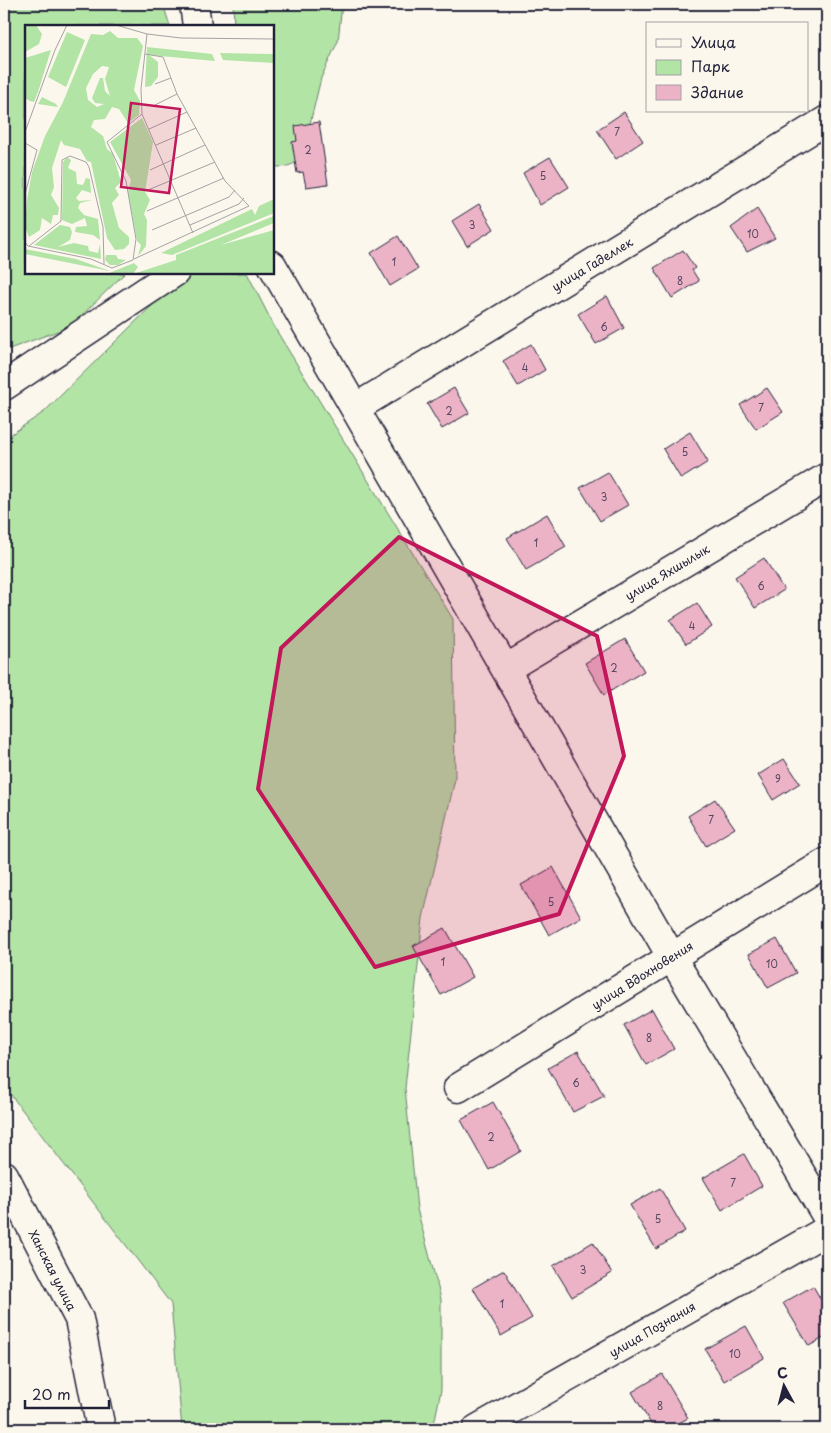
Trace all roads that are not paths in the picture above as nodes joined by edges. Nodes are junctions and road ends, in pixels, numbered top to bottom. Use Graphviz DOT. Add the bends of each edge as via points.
graph roads {
  1 [pos="194,4"];
  2 [pos="198,25"];
  3 [pos="827,120"];
  4 [pos="274,268"];
  5 [pos="172,274"];
  6 [pos="4,386"];
  7 [pos="357,407"];
  8 [pos="827,477"];
  9 [pos="506,668"];
  10 [pos="827,862"];
  11 [pos="671,956"];
  12 [pos="458,1088"];
  13 [pos="4,1175"];
  14 [pos="827,1217"];
  15 [pos="827,1230"];
  16 [pos="101,1429"];
  17 [pos="477,1429"];
  1 -- 2 [label="street"];
  3 -- 7 [label="street, улица Гаделлек"];
  4 -- 7 [label="street"];
  5 -- 6 [label="street"];
  7 -- 9 [label="street"];
  8 -- 9 [label="street, улица Яхшылык"];
  9 -- 11 [label="street"];
  10 -- 11 [label="street, улица Вдохновения"];
  11 -- 12 [label="street, улица Вдохновения"];
  11 -- 14 [label="street"];
  13 -- 16 [label="street, Ханская улица" via="78,1319"];
  15 -- 17 [label="street, улица Познания"];
}
